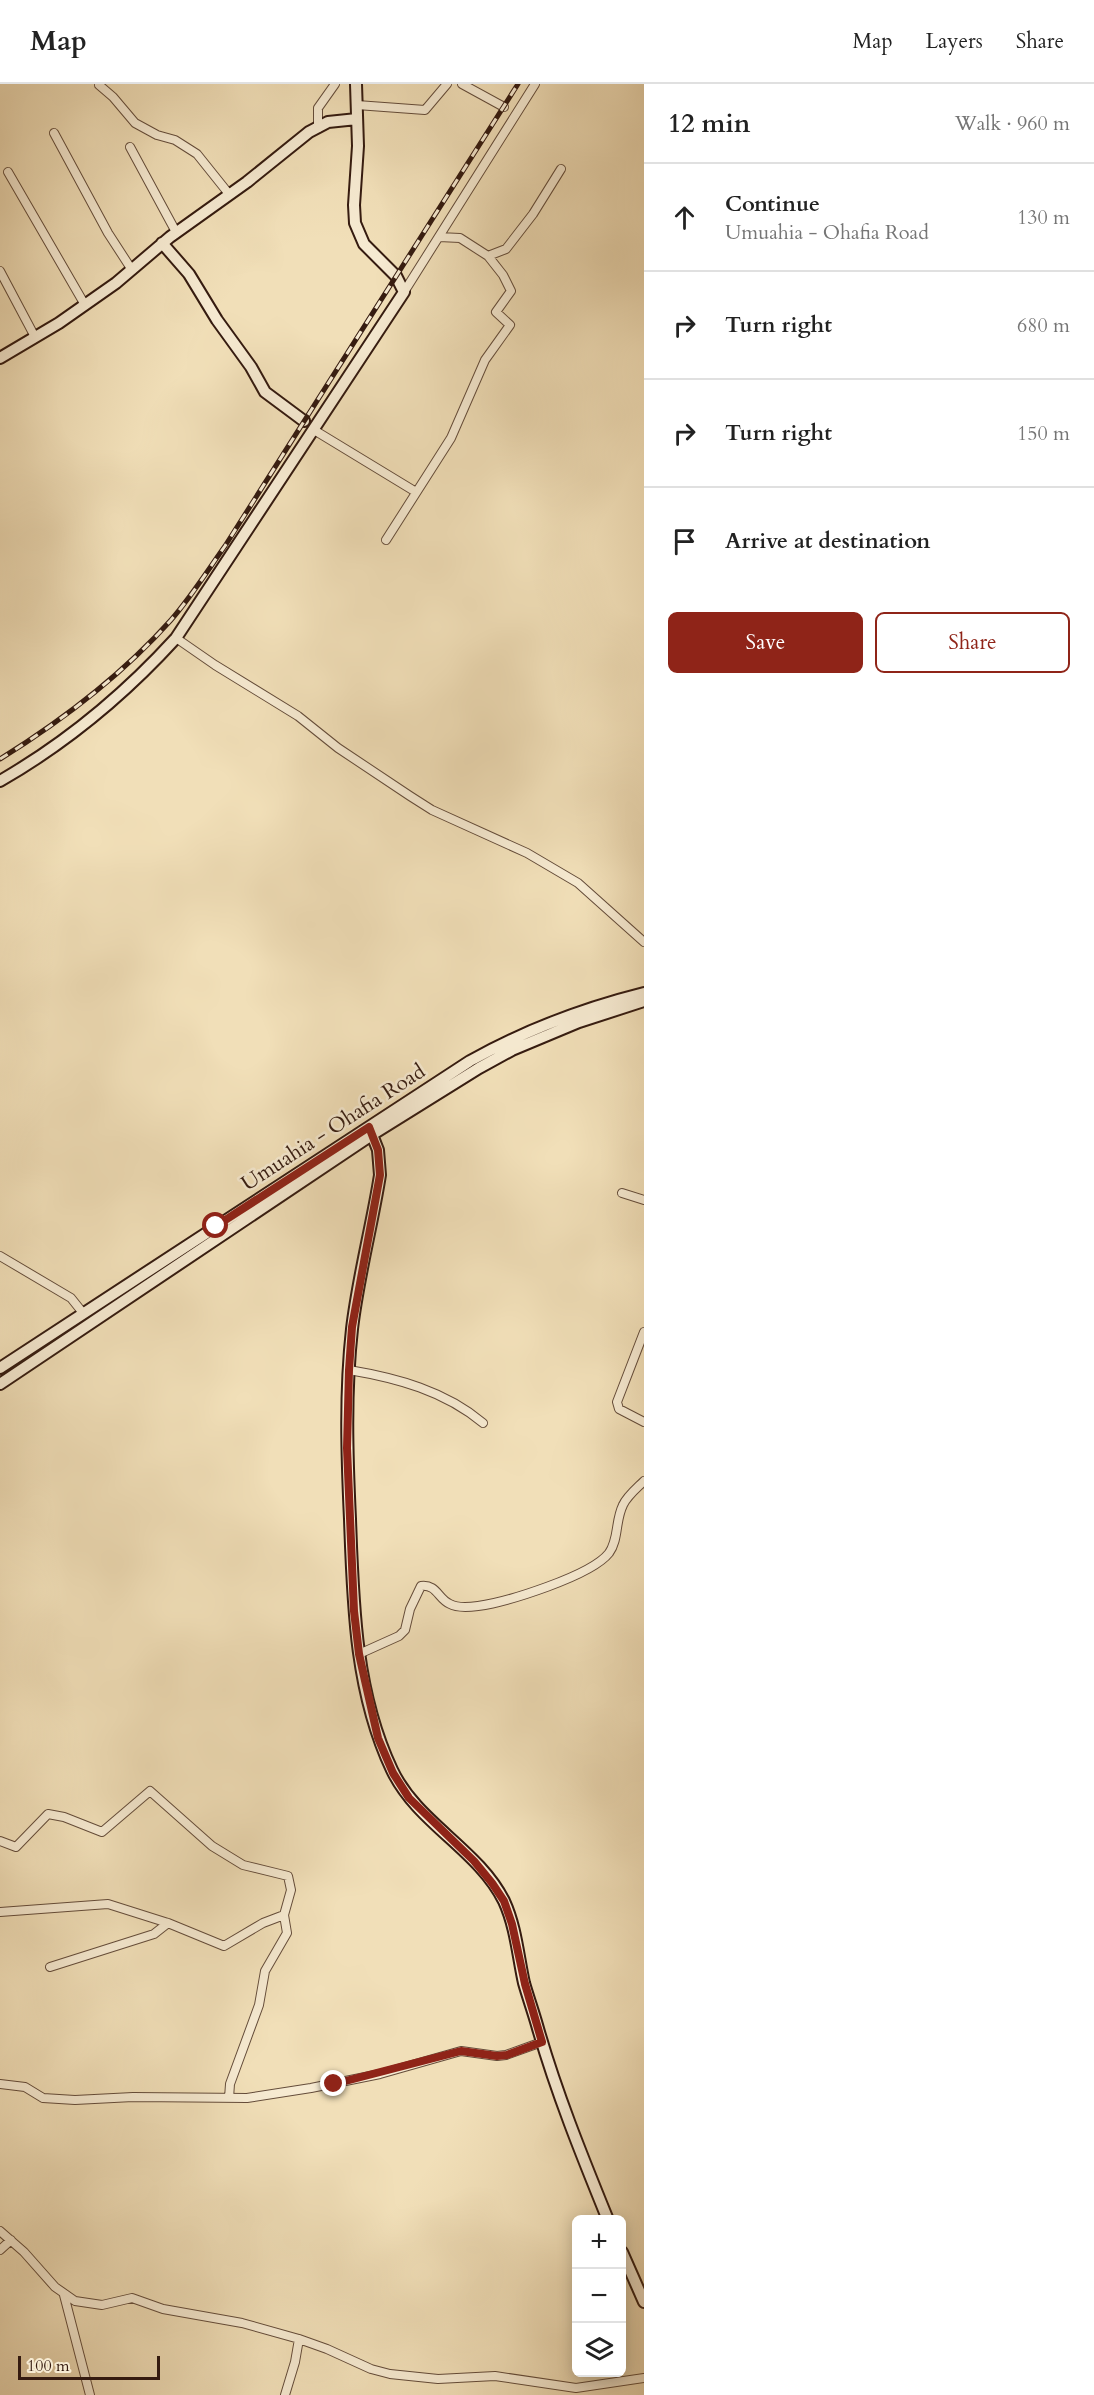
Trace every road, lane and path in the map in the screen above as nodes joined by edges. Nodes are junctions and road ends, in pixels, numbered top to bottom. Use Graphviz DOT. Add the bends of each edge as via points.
graph roads {
  1 [pos="335,84"];
  2 [pos="357,84"];
  3 [pos="447,84"];
  4 [pos="462,84"];
  5 [pos="535,84"];
  6 [pos="99,85"];
  7 [pos="357,105"];
  8 [pos="504,107"];
  9 [pos="357,119"];
  10 [pos="318,128"];
  11 [pos="54,133"];
  12 [pos="130,147"];
  13 [pos="561,169"];
  14 [pos="8,172"];
  15 [pos="229,195"];
  16 [pos="176,232"];
  17 [pos="439,237"];
  18 [pos="162,243"];
  19 [pos="488,256"];
  20 [pos="132,270"];
  21 [pos="0,272"];
  22 [pos="404,292"];
  23 [pos="85,305"];
  24 [pos="35,337"];
  25 [pos="1,355"];
  26 [pos="304,421"];
  27 [pos="314,430"];
  28 [pos="416,492"];
  29 [pos="386,540"];
  30 [pos="176,638"];
  31 [pos="0,781"];
  32 [pos="644,942"];
  33 [pos="644,993"];
  34 [pos="644,1001"];
  35 [pos="371,1130"];
  36 [pos="622,1193"];
  37 [pos="644,1200"];
  38 [pos="0,1256"];
  39 [pos="83,1313"];
  40 [pos="644,1332"];
  41 [pos="0,1368"];
  42 [pos="349,1370"];
  43 [pos="0,1384"];
  44 [pos="644,1422"];
  45 [pos="483,1423"];
  46 [pos="644,1481"];
  47 [pos="359,1654"];
  48 [pos="0,1841"];
  49 [pos="0,1912"];
  50 [pos="284,1915"];
  51 [pos="168,1923"];
  52 [pos="50,1967"];
  53 [pos="542,2042"];
  54 [pos="0,2084"];
  55 [pos="229,2098"];
  56 [pos="606,2215"];
  57 [pos="0,2230"];
  58 [pos="11,2240"];
  59 [pos="0,2250"];
  60 [pos="626,2263"];
  61 [pos="64,2295"];
  62 [pos="644,2302"];
  63 [pos="299,2339"];
  64 [pos="644,2378"];
  65 [pos="576,2391"];
  66 [pos="90,2395"];
  67 [pos="285,2395"];
  1 -- 10 [label="street" via="318,108"];
  2 -- 7 [label="street"];
  3 -- 7 [label="street" via="425,110"];
  4 -- 8 [label="street"];
  5 -- 17 [label="street"];
  6 -- 15 [label="street" via="135,123 197,154"];
  7 -- 9 [label="street"];
  9 -- 10 [label="street" via="328,122"];
  9 -- 22 [label="street" via="355,223 364,244 396,276"];
  10 -- 15 [label="street"];
  11 -- 20 [label="street"];
  12 -- 16 [label="street"];
  13 -- 19 [label="street" via="506,249"];
  14 -- 23 [label="street"];
  15 -- 16 [label="street"];
  16 -- 18 [label="street"];
  17 -- 19 [label="street" via="460,238"];
  17 -- 22 [label="street"];
  18 -- 20 [label="street"];
  18 -- 26 [label="street" via="189,274 265,392"];
  19 -- 28 [label="street" via="511,291 496,312 510,325 485,360 451,438"];
  20 -- 23 [label="street"];
  21 -- 24 [label="street"];
  22 -- 27 [label="street"];
  23 -- 24 [label="street"];
  24 -- 25 [label="street"];
  27 -- 28 [label="street"];
  27 -- 30 [label="street"];
  28 -- 29 [label="street"];
  30 -- 31 [label="street" via="102,709 38,759"];
  30 -- 32 [label="street" via="298,716 417,801 527,853 578,883"];
  33 -- 35 [label="street, Umuahia - Ohafia Road" via="583,1010 501,1044"];
  34 -- 35 [label="street, Umuahia - Ohafia Road" via="512,1050"];
  35 -- 39 [label="street, Umuahia - Ohafia Road"];
  35 -- 42 [label="street" via="380,1175 352,1327"];
  35 -- 43 [label="street, Umuahia - Ohafia Road"];
  36 -- 37 [label="street"];
  38 -- 39 [label="street" via="71,1298"];
  39 -- 41 [label="street, Umuahia - Ohafia Road"];
  40 -- 44 [label="street" via="617,1402 619,1409"];
  42 -- 45 [label="street" via="405,1381"];
  42 -- 47 [label="street" via="349,1490"];
  46 -- 47 [label="street" via="622,1505 608,1555 585,1572 478,1606 448,1604 436,1589 421,1586 405,1630"];
  47 -- 53 [label="street" via="378,1738 393,1773 409,1798 474,1861 504,1901"];
  48 -- 50 [label="street" via="16,1847 48,1814 102,1832 150,1791 212,1846 243,1865 288,1876 291,1890"];
  49 -- 51 [label="street" via="108,1904"];
  50 -- 51 [label="street" via="224,1946"];
  50 -- 55 [label="street" via="287,1933 265,1971 259,2005 230,2084"];
  51 -- 52 [label="street" via="154,1934"];
  53 -- 55 [label="street" via="507,2055 461,2051 312,2088"];
  53 -- 56 [label="street"];
  54 -- 55 [label="street" via="25,2087 43,2098 75,2100"];
  57 -- 58 [label="street"];
  58 -- 59 [label="street"];
  58 -- 61 [label="street"];
  60 -- 62 [label="street"];
  61 -- 63 [label="street" via="75,2301 102,2305 132,2298 163,2309 242,2323"];
  61 -- 66 [label="street"];
  63 -- 65 [label="street" via="390,2374 438,2379 495,2376"];
  63 -- 67 [label="street"];
  64 -- 65 [label="street"];
}
